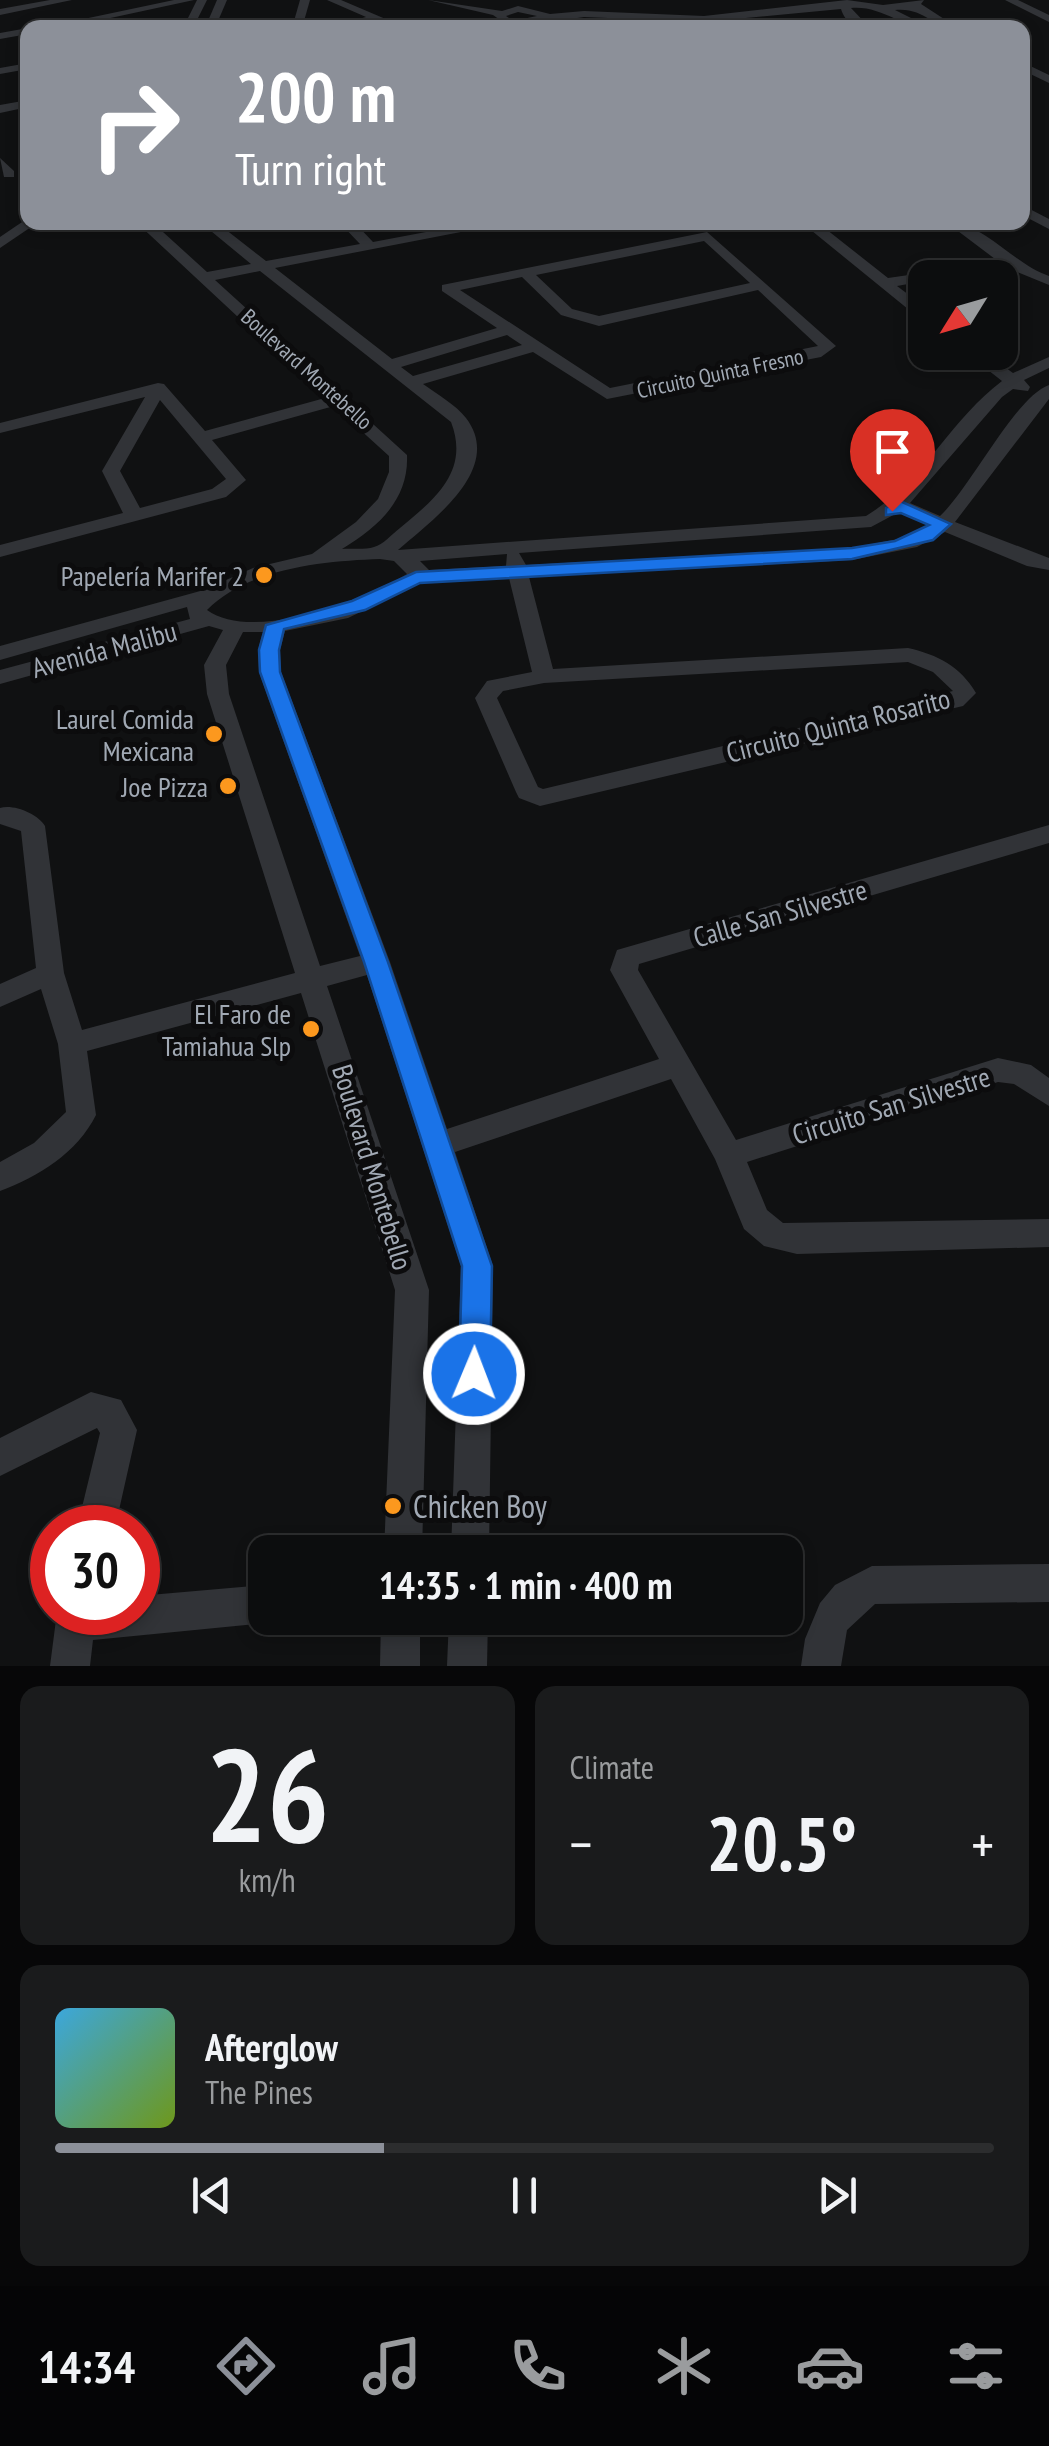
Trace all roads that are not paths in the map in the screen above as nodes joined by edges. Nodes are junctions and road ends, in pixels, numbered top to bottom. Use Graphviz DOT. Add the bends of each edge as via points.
graph roads {
  1 [pos="68,0"];
  2 [pos="106,0"];
  3 [pos="189,0"];
  4 [pos="332,0"];
  5 [pos="432,0"];
  6 [pos="820,0"];
  7 [pos="1010,0"];
  8 [pos="919,2"];
  9 [pos="853,4"];
  10 [pos="878,7"];
  11 [pos="133,11"];
  12 [pos="0,12"];
  13 [pos="504,12"];
  14 [pos="686,17"];
  15 [pos="377,18"];
  16 [pos="1049,19"];
  17 [pos="87,20"];
  18 [pos="368,20"];
  19 [pos="382,20"];
  20 [pos="539,20"];
  21 [pos="908,20"];
  22 [pos="943,20"];
  23 [pos="20,229"];
  24 [pos="152,230"];
  25 [pos="217,230"];
  26 [pos="354,230"];
  27 [pos="414,230"];
  28 [pos="449,230"];
  29 [pos="818,230"];
  30 [pos="844,230"];
  31 [pos="965,230"];
  32 [pos="365,242"];
  33 [pos="0,244"];
  34 [pos="1008,260"];
  35 [pos="257,261"];
  36 [pos="1018,266"];
  37 [pos="199,272"];
  38 [pos="525,272"];
  39 [pos="905,280"];
  40 [pos="908,280"];
  41 [pos="1049,281"];
  42 [pos="908,282"];
  43 [pos="884,283"];
  44 [pos="761,285"];
  45 [pos="908,302"];
  46 [pos="508,330"];
  47 [pos="532,347"];
  48 [pos="1049,362"];
  49 [pos="389,364"];
  50 [pos="1004,370"];
  51 [pos="1010,370"];
  52 [pos="1014,376"];
  53 [pos="411,382"];
  54 [pos="158,388"];
  55 [pos="1046,390"];
  56 [pos="340,399"];
  57 [pos="0,428"];
  58 [pos="204,438"];
  59 [pos="900,506"];
  60 [pos="134,516"];
  61 [pos="942,524"];
  62 [pos="512,549"];
  63 [pos="0,552"];
  64 [pos="392,554"];
  65 [pos="304,563"];
  66 [pos="1049,564"];
  67 [pos="518,571"];
  68 [pos="416,578"];
  69 [pos="204,596"];
  70 [pos="222,623"];
  71 [pos="276,625"];
  72 [pos="0,653"];
  73 [pos="544,676"];
  74 [pos="0,677"];
  75 [pos="0,816"];
  76 [pos="1049,834"];
  77 [pos="376,962"];
  78 [pos="50,974"];
  79 [pos="314,979"];
  80 [pos="0,996"];
  81 [pos="72,1044"];
  82 [pos="676,1065"];
  83 [pos="1049,1094"];
  84 [pos="437,1145"];
  85 [pos="728,1155"];
  86 [pos="0,1178"];
  87 [pos="1049,1232"];
  88 [pos="0,1458"];
  89 [pos="101,1505"];
  90 [pos="405,1535"];
  91 [pos="470,1535"];
  92 [pos="1049,1583"];
  93 [pos="248,1605"];
  94 [pos="160,1611"];
  95 [pos="74,1635"];
  96 [pos="401,1635"];
  97 [pos="468,1635"];
  98 [pos="70,1666"];
  99 [pos="400,1666"];
  100 [pos="467,1666"];
  101 [pos="821,1666"];
  1 -- 12 [label="street"];
  2 -- 11 [label="street"];
  3 -- 11 [label="street"];
  4 -- 15 [label="street"];
  5 -- 13 [label="street"];
  6 -- 14 [label="street"];
  7 -- 16 [label="street"];
  8 -- 10 [label="street"];
  8 -- 22 [label="street"];
  9 -- 10 [label="street"];
  9 -- 14 [label="street"];
  10 -- 21 [label="street"];
  11 -- 17 [label="street"];
  13 -- 20 [label="street"];
  14 -- 20 [label="street" via="584,14"];
  15 -- 18 [label="street"];
  15 -- 19 [label="street"];
  23 -- 33 [label="street"];
  24 -- 37 [label="street, Boulevard Montebello"];
  25 -- 35 [label="street, Boulevard Montebello"];
  26 -- 32 [label="street"];
  27 -- 32 [label="street"];
  28 -- 32 [label="street"];
  29 -- 43 [label="street"];
  30 -- 39 [label="street"];
  31 -- 34 [label="street"];
  32 -- 35 [label="street"];
  35 -- 37 [label="street"];
  35 -- 49 [label="street, Boulevard Montebello"];
  36 -- 41 [label="street"];
  37 -- 56 [label="street, Boulevard Montebello"];
  38 -- 44 [label="street, Circuito Quinta Fresno" via="707,236"];
  38 -- 44 [label="street" via="562,311 583,321"];
  38 -- 46 [label="street, Circuito Quinta Fresno" via="447,288"];
  39 -- 40 [label="street"];
  39 -- 42 [label="street"];
  39 -- 43 [label="street"];
  43 -- 45 [label="street"];
  44 -- 47 [label="street, Circuito Quinta Fresno" via="828,346 607,394"];
  46 -- 47 [label="street, Circuito Quinta Fresno"];
  46 -- 49 [label="street"];
  47 -- 53 [label="street"];
  48 -- 52 [label="street"];
  49 -- 53 [label="street, Boulevard Montebello"];
  50 -- 52 [label="street"];
  51 -- 52 [label="street"];
  52 -- 55 [label="street"];
  52 -- 59 [label="street"];
  53 -- 64 [label="street, Boulevard Montebello" via="459,420 472,454 457,486"];
  54 -- 57 [label="street"];
  54 -- 58 [label="street"];
  54 -- 60 [label="street" via="111,471"];
  55 -- 61 [label="street"];
  56 -- 58 [label="street"];
  56 -- 65 [label="street, Boulevard Montebello" via="390,445 401,472 377,514"];
  58 -- 60 [label="street" via="237,480 220,493"];
  59 -- 61 [label="street"];
  59 -- 62 [label="street" via="847,526"];
  60 -- 63 [label="street"];
  61 -- 66 [label="street"];
  61 -- 67 [label="street" via="927,536 852,554"];
  62 -- 64 [label="street"];
  62 -- 67 [label="street"];
  64 -- 65 [label="street"];
  64 -- 68 [label="street" via="419,569"];
  65 -- 69 [label="street, Avenida Malibu"];
  67 -- 68 [label="street"];
  67 -- 73 [label="street"];
  68 -- 71 [label="street, Avenida Malibu" via="358,606"];
  69 -- 70 [label="street" via="196,609"];
  69 -- 72 [label="street, Avenida Malibu"];
  70 -- 71 [label="street, Avenida Malibu"];
  70 -- 74 [label="street, Avenida Malibu"];
  70 -- 79 [label="street, Boulevard Montebello" via="218,694"];
  71 -- 77 [label="street" via="270,672"];
  73 -- 73 [label="street, Circuito Quinta Rosarito" via="495,686 486,698 528,792 540,798 954,701 965,693 926,658 908,655"];
  75 -- 78 [label="street" via="33,826"];
  76 -- 82 [label="street, Calle San Silvestre" via="627,958 624,970"];
  77 -- 79 [label="street"];
  77 -- 84 [label="street"];
  78 -- 80 [label="street"];
  78 -- 81 [label="street"];
  79 -- 81 [label="street"];
  79 -- 90 [label="street, Boulevard Montebello" via="412,1290"];
  81 -- 86 [label="street" via="81,1115 62,1140"];
  82 -- 84 [label="street"];
  82 -- 85 [label="street, Calle San Silvestre"];
  83 -- 85 [label="street, Circuito San Silvestre" via="1020,1073 998,1070"];
  84 -- 91 [label="street" via="477,1266"];
  85 -- 87 [label="street, Calle San Silvestre" via="754,1219 775,1236"];
  88 -- 89 [label="street" via="91,1409 108,1412 118,1430"];
  92 -- 101 [label="street" via="872,1584 852,1594 826,1626"];
  93 -- 94 [label="street"];
  95 -- 98 [label="street"];
  96 -- 99 [label="street"];
  97 -- 100 [label="street"];
}
